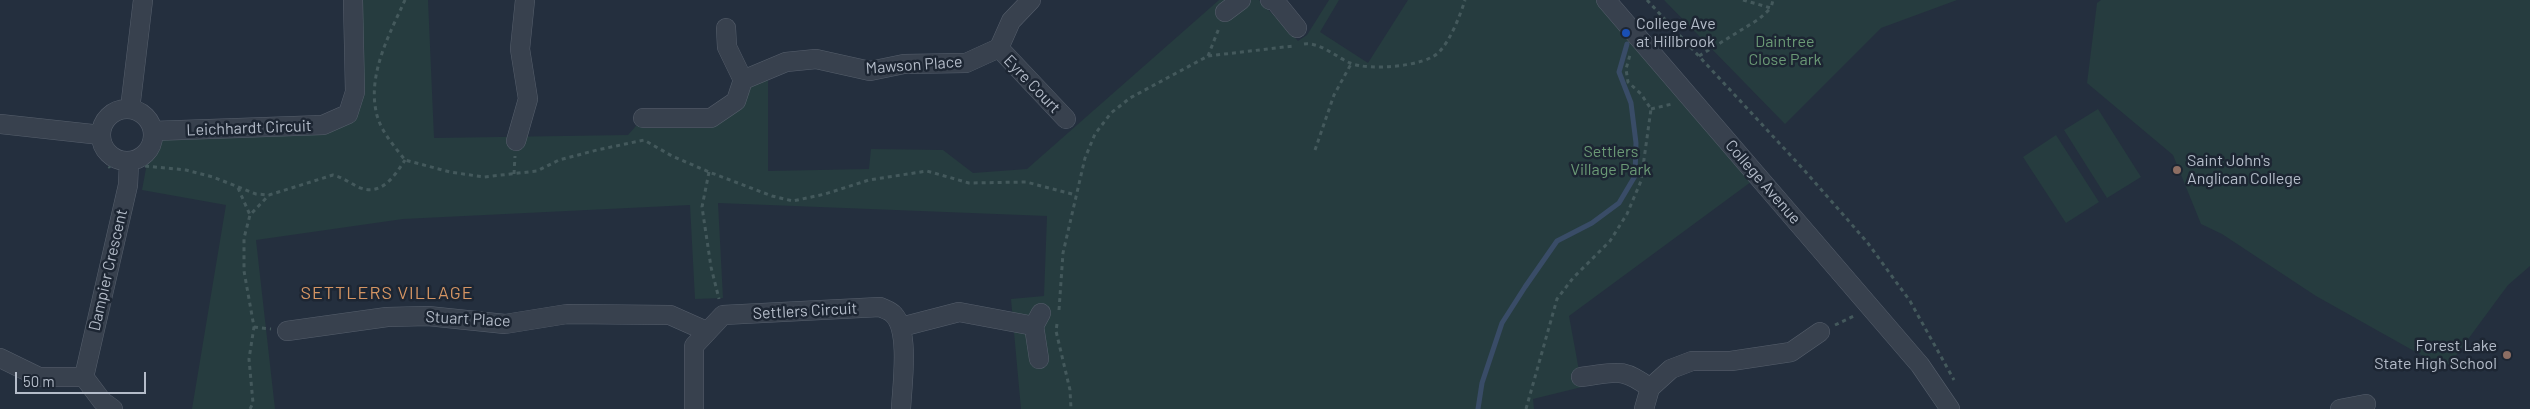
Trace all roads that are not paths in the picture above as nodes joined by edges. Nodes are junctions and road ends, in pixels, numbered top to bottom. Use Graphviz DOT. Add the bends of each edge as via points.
graph roads {
  1 [pos="143,0"];
  2 [pos="353,0"];
  3 [pos="525,0"];
  4 [pos="1031,0"];
  5 [pos="1241,0"];
  6 [pos="1270,0"];
  7 [pos="1606,0"];
  8 [pos="1225,12"];
  9 [pos="726,28"];
  10 [pos="1297,28"];
  11 [pos="999,48"];
  12 [pos="743,80"];
  13 [pos="130,109"];
  14 [pos="643,118"];
  15 [pos="1066,119"];
  16 [pos="0,124"];
  17 [pos="153,132"];
  18 [pos="516,141"];
  19 [pos="97,143"];
  20 [pos="129,165"];
  21 [pos="901,327"];
  22 [pos="287,331"];
  23 [pos="706,331"];
  24 [pos="1820,332"];
  25 [pos="0,358"];
  26 [pos="1039,359"];
  27 [pos="1920,365"];
  28 [pos="84,377"];
  29 [pos="1581,377"];
  30 [pos="1650,388"];
  31 [pos="2366,404"];
  32 [pos="113,409"];
  33 [pos="694,409"];
  34 [pos="902,409"];
  35 [pos="1644,409"];
  36 [pos="1939,409"];
  37 [pos="1950,409"];
  38 [pos="2340,409"];
  1 -- 13 [label="street"];
  2 -- 17 [label="street, Leichhardt Circuit" via="355,92 348,114 323,125"];
  3 -- 18 [label="street" via="520,49 528,99"];
  4 -- 11 [label="street" via="1011,20"];
  5 -- 8 [label="street"];
  6 -- 10 [label="street"];
  7 -- 27 [label="street, College Avenue"];
  9 -- 12 [label="street" via="727,47"];
  11 -- 12 [label="street, Mawson Place" via="966,63 904,64 870,71 816,59 786,62"];
  11 -- 15 [label="street, Eyre Court"];
  12 -- 14 [label="street" via="736,100 711,118"];
  13 -- 17 [label="street" via="145,115"];
  13 -- 19 [label="street" via="116,111 106,119"];
  16 -- 19 [label="street"];
  17 -- 20 [label="street" via="148,151"];
  19 -- 20 [label="street"];
  20 -- 28 [label="street, Dampier Crescent" via="128,185"];
  21 -- 23 [label="street, Settlers Circuit" via="894,314 880,307 723,315"];
  21 -- 26 [label="street" via="959,312 1048,318"];
  21 -- 34 [label="street" via="904,347"];
  22 -- 23 [label="street, Stuart Place" via="386,317 428,316 505,324 576,314 670,315"];
  23 -- 33 [label="street" via="694,346"];
  24 -- 30 [label="street" via="1791,352 1731,361 1692,361 1671,369"];
  25 -- 28 [label="street" via="39,377"];
  27 -- 36 [label="street, College Avenue"];
  27 -- 37 [label="street, College Avenue"];
  28 -- 32 [label="street" via="102,401"];
  29 -- 30 [label="street" via="1622,372"];
  30 -- 35 [label="street"];
  31 -- 38 [label="street"];
}
